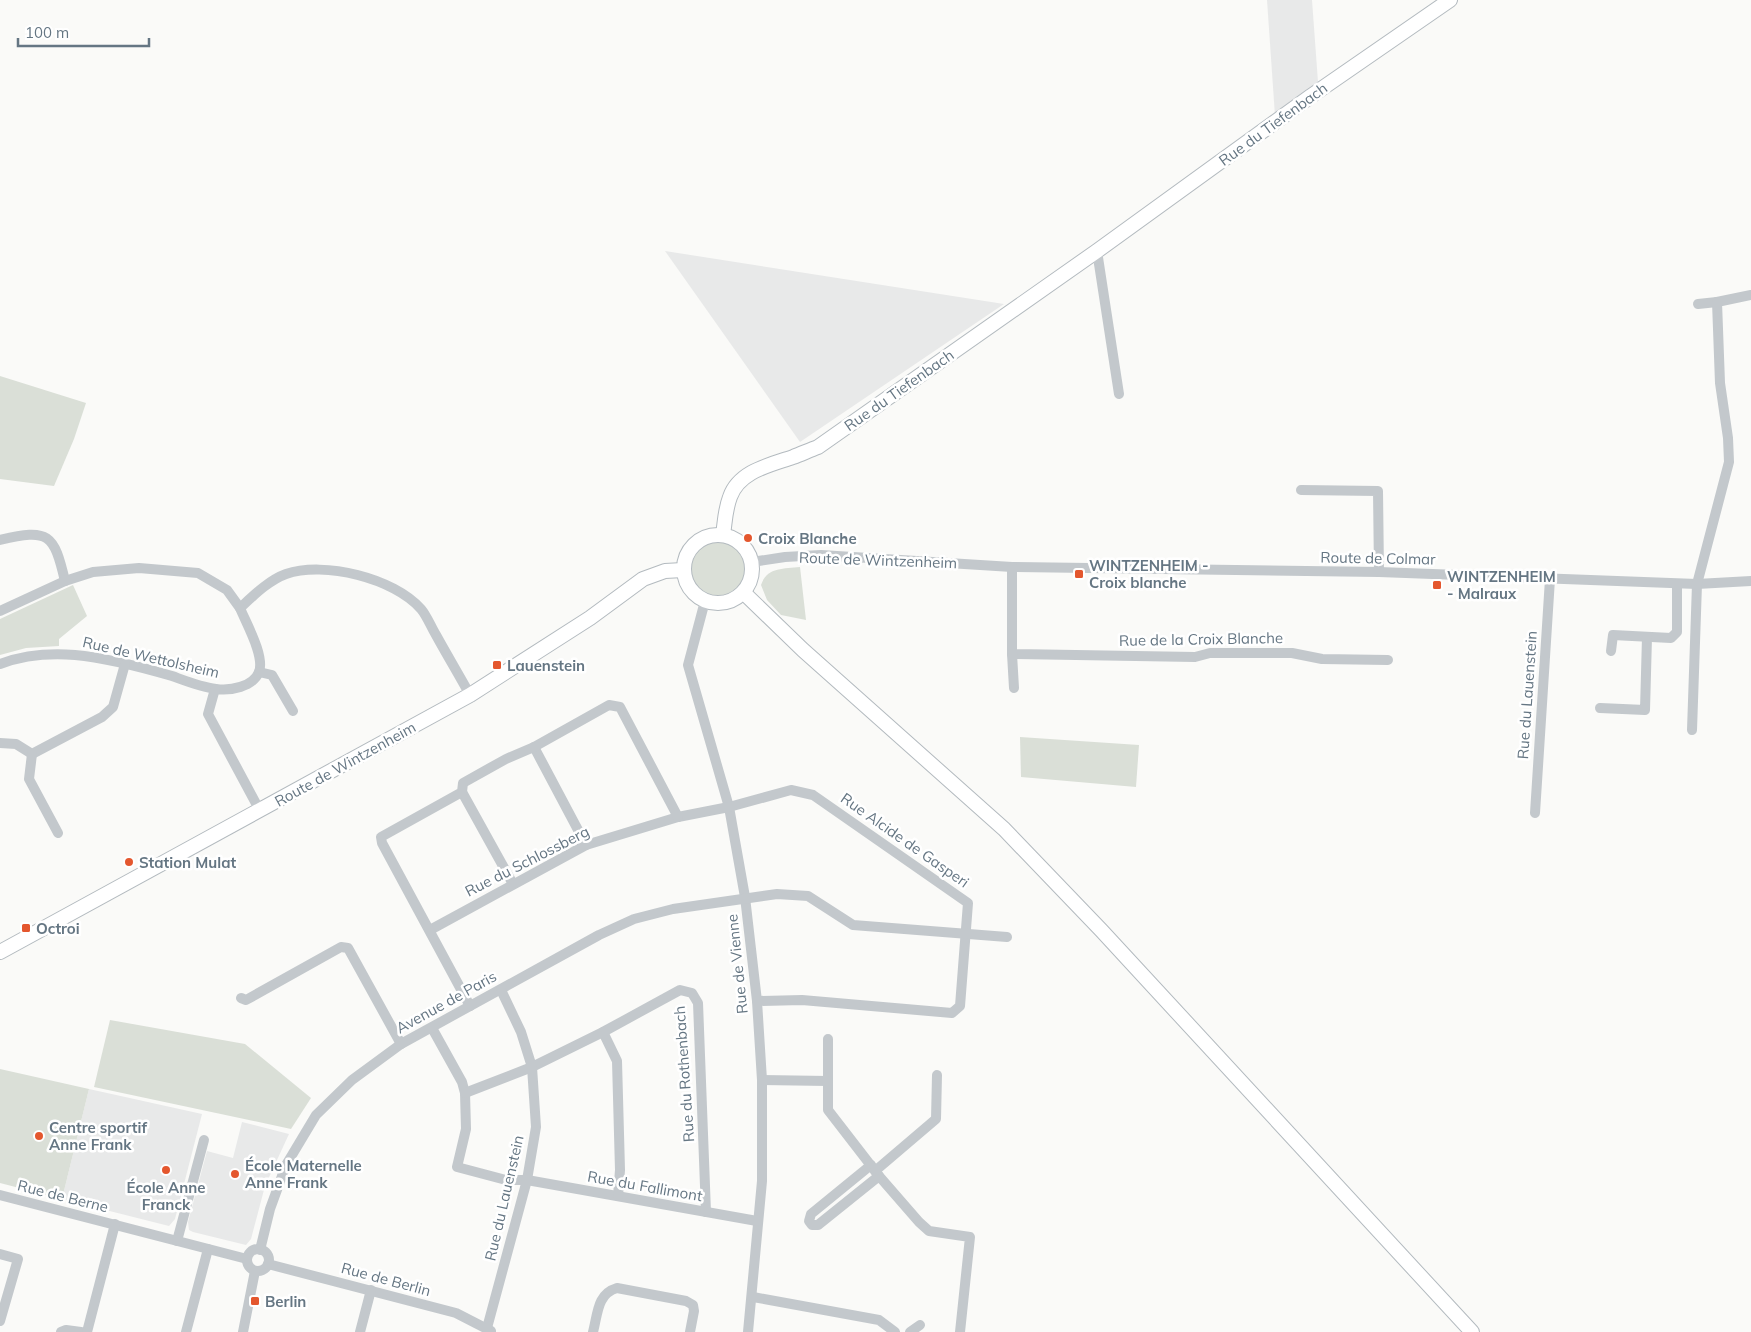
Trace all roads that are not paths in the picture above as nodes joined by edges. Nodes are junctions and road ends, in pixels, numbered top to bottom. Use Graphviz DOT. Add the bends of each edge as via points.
graph roads {
  1 [pos="1450,0"];
  2 [pos="1097,251"];
  3 [pos="1751,295"];
  4 [pos="1717,302"];
  5 [pos="1698,304"];
  6 [pos="1119,394"];
  7 [pos="1301,490"];
  8 [pos="723,535"];
  9 [pos="0,540"];
  10 [pos="752,562"];
  11 [pos="1008,567"];
  12 [pos="683,570"];
  13 [pos="1379,572"];
  14 [pos="1550,580"];
  15 [pos="65,581"];
  16 [pos="1751,581"];
  17 [pos="1677,584"];
  18 [pos="1697,584"];
  19 [pos="744,593"];
  20 [pos="705,602"];
  21 [pos="240,608"];
  22 [pos="0,610"];
  23 [pos="1647,637"];
  24 [pos="1611,651"];
  25 [pos="1012,654"];
  26 [pos="1388,660"];
  27 [pos="0,664"];
  28 [pos="125,664"];
  29 [pos="259,672"];
  30 [pos="1014,688"];
  31 [pos="215,689"];
  32 [pos="470,694"];
  33 [pos="1600,708"];
  34 [pos="293,711"];
  35 [pos="1692,730"];
  36 [pos="0,743"];
  37 [pos="534,747"];
  38 [pos="32,754"];
  39 [pos="462,792"];
  40 [pos="729,807"];
  41 [pos="260,811"];
  42 [pos="1535,813"];
  43 [pos="678,817"];
  44 [pos="58,834"];
  45 [pos="586,845"];
  46 [pos="513,884"];
  47 [pos="745,897"];
  48 [pos="430,930"];
  49 [pos="966,933"];
  50 [pos="1008,937"];
  51 [pos="0,952"];
  52 [pos="501,990"];
  53 [pos="241,998"];
  54 [pos="757,1001"];
  55 [pos="470,1006"];
  56 [pos="432,1028"];
  57 [pos="603,1032"];
  58 [pos="828,1039"];
  59 [pos="401,1044"];
  60 [pos="532,1067"];
  61 [pos="937,1075"];
  62 [pos="762,1080"];
  63 [pos="828,1081"];
  64 [pos="464,1093"];
  65 [pos="204,1140"];
  66 [pos="875,1171"];
  67 [pos="527,1180"];
  68 [pos="0,1195"];
  69 [pos="618,1196"];
  70 [pos="706,1212"];
  71 [pos="758,1221"];
  72 [pos="115,1224"];
  73 [pos="177,1240"];
  74 [pos="208,1249"];
  75 [pos="260,1250"];
  76 [pos="0,1254"];
  77 [pos="247,1259"];
  78 [pos="268,1264"];
  79 [pos="255,1271"];
  80 [pos="371,1290"];
  81 [pos="752,1297"];
  82 [pos="0,1321"];
  83 [pos="920,1325"];
  84 [pos="490,1330"];
  85 [pos="61,1332"];
  86 [pos="81,1332"];
  87 [pos="87,1332"];
  88 [pos="186,1332"];
  89 [pos="243,1332"];
  90 [pos="360,1332"];
  91 [pos="593,1332"];
  92 [pos="690,1332"];
  93 [pos="748,1332"];
  94 [pos="895,1332"];
  95 [pos="910,1332"];
  96 [pos="960,1332"];
  97 [pos="1472,1332"];
  1 -- 2 [label="main road, Rue du Tiefenbach"];
  2 -- 6 [label="street"];
  2 -- 8 [label="main road, Rue du Tiefenbach" via="818,447 760,468 743,479 730,495"];
  3 -- 4 [label="street"];
  4 -- 5 [label="street"];
  4 -- 18 [label="street" via="1720,383 1729,462"];
  7 -- 13 [label="street" via="1378,491"];
  8 -- 10 [label="main road" via="738,541"];
  8 -- 12 [label="main road" via="709,536 697,542 687,553"];
  9 -- 15 [label="street" via="45,537 54,544"];
  10 -- 11 [label="street, Route de Wintzenheim" via="821,555"];
  10 -- 19 [label="main road" via="751,580"];
  11 -- 13 [label="street, Route de Colmar"];
  11 -- 25 [label="street"];
  12 -- 20 [label="main road" via="693,593"];
  12 -- 32 [label="main road, Route de Wintzenheim" via="665,571 642,580 590,618"];
  13 -- 14 [label="street, Route de Colmar"];
  14 -- 17 [label="street, Route de Colmar"];
  14 -- 42 [label="street, Rue du Lauenstein"];
  15 -- 21 [label="street" via="93,572 139,568 198,574 226,590"];
  15 -- 22 [label="street"];
  16 -- 18 [label="street, Route de Colmar"];
  17 -- 18 [label="street, Route de Colmar"];
  17 -- 23 [label="street" via="1677,632 1671,638"];
  18 -- 35 [label="street"];
  19 -- 20 [label="main road" via="719,604"];
  19 -- 97 [label="main road" via="803,650 1004,829"];
  20 -- 40 [label="street, Rue de Vienne" via="688,666"];
  21 -- 29 [label="street" via="261,660"];
  21 -- 32 [label="street" via="273,580 306,570 363,576 396,588 421,609"];
  23 -- 24 [label="street" via="1613,635"];
  23 -- 33 [label="street" via="1645,710"];
  25 -- 26 [label="street, Rue de la Croix Blanche" via="1195,657 1210,653 1292,653 1322,659"];
  25 -- 30 [label="street"];
  27 -- 28 [label="street, Rue de Wettolsheim" via="48,654 76,655"];
  28 -- 31 [label="street, Rue de Wettolsheim"];
  28 -- 38 [label="street" via="113,707 102,717"];
  29 -- 31 [label="street, Rue de Wettolsheim" via="252,682 238,688"];
  29 -- 34 [label="street" via="272,675"];
  31 -- 41 [label="street" via="208,714"];
  32 -- 41 [label="main road, Route de Wintzenheim"];
  36 -- 38 [label="street" via="16,744"];
  37 -- 39 [label="street" via="463,783"];
  37 -- 43 [label="street" via="609,705 620,708"];
  37 -- 45 [label="street"];
  38 -- 44 [label="street" via="29,779"];
  39 -- 46 [label="street"];
  39 -- 48 [label="street" via="381,837"];
  40 -- 43 [label="street, Rue du Schlossberg"];
  40 -- 47 [label="street, Rue de Vienne"];
  40 -- 49 [label="street, Rue Alcide de Gasperi" via="791,790 813,795 968,902"];
  41 -- 51 [label="main road, Route de Wintzenheim"];
  43 -- 45 [label="street, Rue du Schlossberg"];
  45 -- 46 [label="street, Rue du Schlossberg"];
  46 -- 48 [label="street, Rue du Schlossberg"];
  47 -- 49 [label="street, Avenue de Paris" via="808,896 853,925"];
  47 -- 52 [label="street, Avenue de Paris" via="673,909 634,920 599,935"];
  47 -- 54 [label="street, Rue de Vienne"];
  48 -- 55 [label="street"];
  49 -- 50 [label="street, Avenue de Paris"];
  49 -- 54 [label="street, Rue Alcide de Gasperi" via="960,1006 952,1013 802,1000"];
  52 -- 55 [label="street, Avenue de Paris"];
  52 -- 60 [label="street, Rue du Lauenstein" via="521,1032"];
  53 -- 59 [label="street" via="246,1000 341,947 348,948"];
  54 -- 62 [label="street, Rue de Vienne"];
  55 -- 56 [label="street, Avenue de Paris"];
  56 -- 59 [label="street, Avenue de Paris"];
  56 -- 64 [label="street" via="462,1082"];
  57 -- 60 [label="street, Rue du Rothenbach"];
  57 -- 69 [label="street" via="617,1061"];
  57 -- 70 [label="street, Rue du Rothenbach" via="680,990 692,993 698,1003"];
  58 -- 63 [label="street"];
  59 -- 75 [label="street, Avenue de Paris" via="352,1080 316,1115 286,1165"];
  60 -- 64 [label="street, Rue du Rothenbach"];
  60 -- 67 [label="street, Rue du Lauenstein" via="536,1127"];
  61 -- 66 [label="street" via="936,1119"];
  62 -- 63 [label="street"];
  62 -- 71 [label="street, Rue de Vienne" via="762,1182"];
  63 -- 66 [label="street" via="828,1110"];
  64 -- 67 [label="street, Rue du Fallimont" via="466,1129 457,1167 506,1180"];
  65 -- 73 [label="street"];
  66 -- 66 [label="street" via="811,1214 809,1221 812,1225 818,1225"];
  66 -- 96 [label="street" via="929,1231 970,1237"];
  67 -- 69 [label="street, Rue du Fallimont"];
  67 -- 84 [label="street, Rue du Lauenstein"];
  68 -- 72 [label="street, Rue de Berne"];
  69 -- 70 [label="street, Rue du Fallimont"];
  70 -- 71 [label="street, Rue du Fallimont"];
  71 -- 81 [label="street, Rue de Vienne"];
  72 -- 73 [label="street, Rue de Berne"];
  72 -- 87 [label="street"];
  73 -- 74 [label="street, Rue de Berne"];
  74 -- 77 [label="street, Rue de Berne"];
  74 -- 88 [label="street"];
  75 -- 77 [label="street" via="251,1252"];
  75 -- 78 [label="street" via="266,1254"];
  76 -- 82 [label="street" via="18,1259"];
  77 -- 79 [label="street" via="249,1267"];
  78 -- 79 [label="street"];
  78 -- 80 [label="street, Rue de Berlin"];
  79 -- 89 [label="street"];
  80 -- 84 [label="street, Rue de Berlin" via="456,1313"];
  80 -- 90 [label="street"];
  81 -- 93 [label="street, Rue de Vienne"];
  81 -- 94 [label="street" via="879,1320"];
  83 -- 95 [label="street"];
  85 -- 86 [label="street"];
  91 -- 92 [label="street" via="602,1297 617,1288 693,1305"];
}
